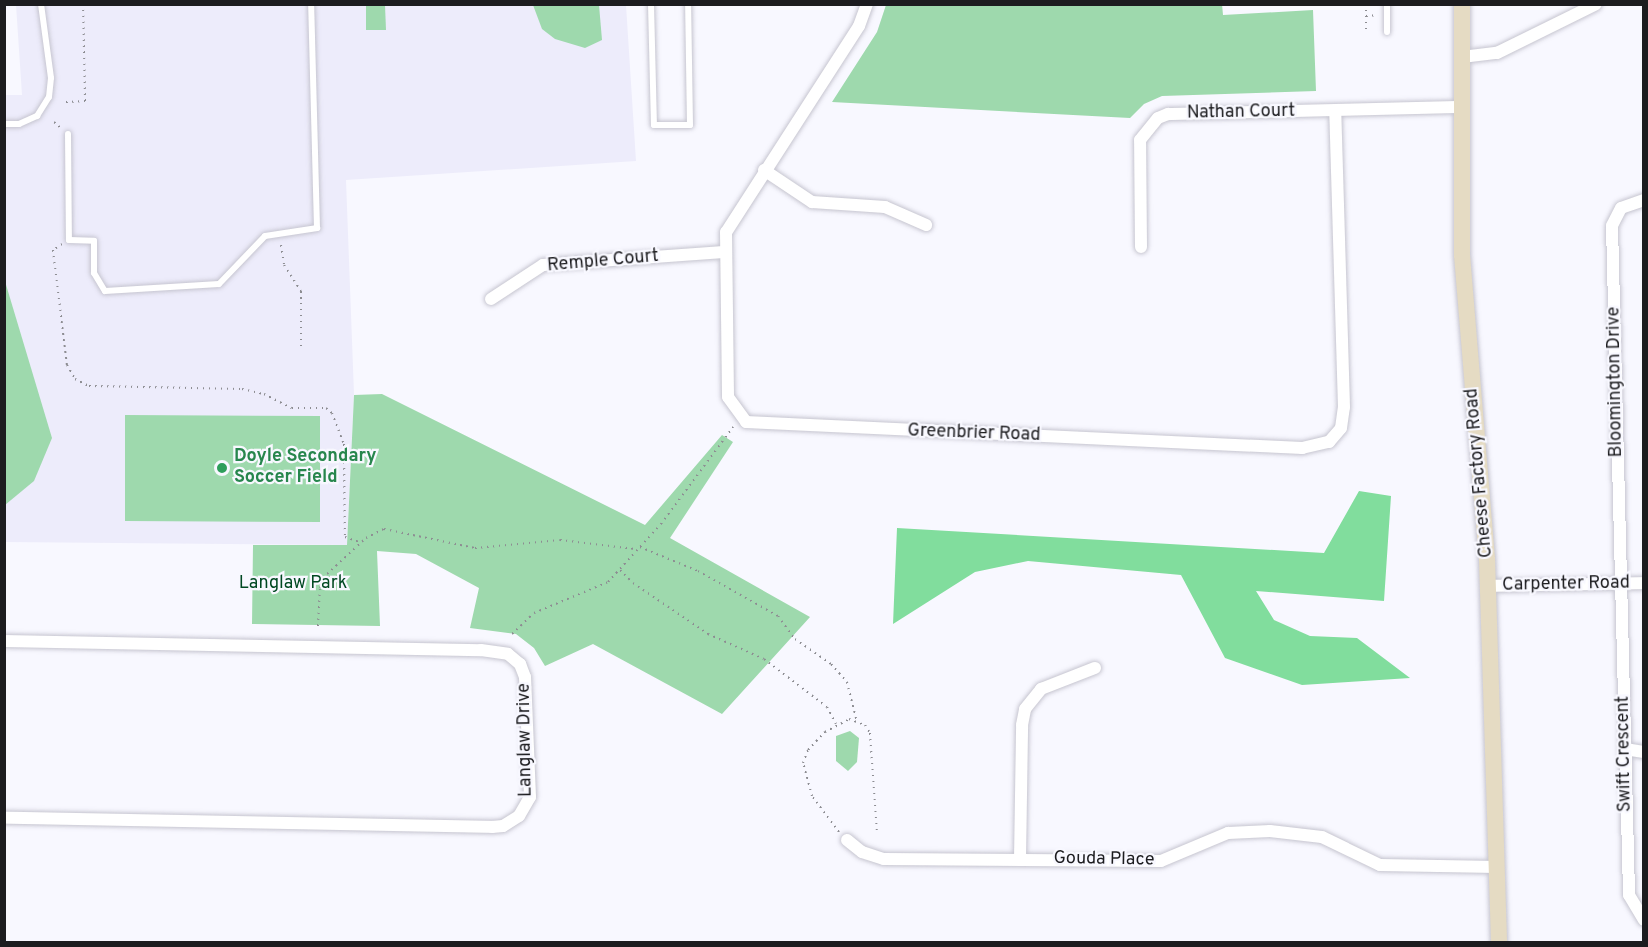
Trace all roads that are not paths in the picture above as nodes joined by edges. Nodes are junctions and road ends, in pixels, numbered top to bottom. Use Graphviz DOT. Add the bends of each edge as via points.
graph roads {
  1 [pos="41,4"];
  2 [pos="311,4"];
  3 [pos="651,4"];
  4 [pos="688,4"];
  5 [pos="867,4"];
  6 [pos="1387,4"];
  7 [pos="1462,4"];
  8 [pos="1596,4"];
  9 [pos="1387,32"];
  10 [pos="1462,57"];
  11 [pos="1461,107"];
  12 [pos="1335,111"];
  13 [pos="4,124"];
  14 [pos="68,134"];
  15 [pos="764,171"];
  16 [pos="1644,200"];
  17 [pos="926,225"];
  18 [pos="1141,247"];
  19 [pos="724,252"];
  20 [pos="491,299"];
  21 [pos="1621,583"];
  22 [pos="1644,583"];
  23 [pos="1488,586"];
  24 [pos="4,641"];
  25 [pos="1095,668"];
  26 [pos="1625,749"];
  27 [pos="1644,752"];
  28 [pos="4,818"];
  29 [pos="847,840"];
  30 [pos="1020,859"];
  31 [pos="1497,867"];
  32 [pos="1644,920"];
  33 [pos="1499,942"];
  1 -- 13 [label="lane" via="51,78 49,97 37,116 19,124"];
  2 -- 14 [label="lane" via="317,228 265,236 219,284 105,291 94,273 94,241 69,240"];
  3 -- 4 [label="lane" via="654,125 690,125"];
  5 -- 15 [label="street" via="859,26"];
  6 -- 9 [label="lane"];
  7 -- 10 [label="main road, Cheese Factory Road"];
  8 -- 10 [label="street" via="1497,53"];
  10 -- 11 [label="main road, Cheese Factory Road"];
  11 -- 12 [label="street, Nathan Court"];
  11 -- 23 [label="main road, Cheese Factory Road" via="1463,266"];
  12 -- 18 [label="street, Nathan Court" via="1168,114 1158,118 1140,140"];
  12 -- 19 [label="street, Greenbrier Road" via="1344,407 1341,428 1329,442 1302,448 754,424 735,412 728,397"];
  15 -- 17 [label="street" via="812,201 885,207"];
  15 -- 19 [label="street" via="732,219"];
  16 -- 21 [label="street, Bloomington Drive" via="1621,208 1612,226"];
  19 -- 20 [label="street, Remple Court" via="543,265"];
  21 -- 22 [label="street, Carpenter Road"];
  21 -- 23 [label="street, Carpenter Road"];
  21 -- 26 [label="street, Swift Crescent"];
  23 -- 31 [label="main road, Cheese Factory Road"];
  24 -- 28 [label="street, Langlaw Drive" via="502,652 520,664 525,677 530,797 519,816 503,826 492,827"];
  25 -- 30 [label="street" via="1041,689 1025,709"];
  26 -- 27 [label="street"];
  26 -- 32 [label="street, Swift Crescent" via="1629,895"];
  29 -- 30 [label="street, Gouda Place" via="862,852 884,859"];
  30 -- 31 [label="street, Gouda Place" via="1161,861 1228,833 1270,831 1322,837 1380,865"];
  31 -- 33 [label="main road, Cheese Factory Road"];
}
